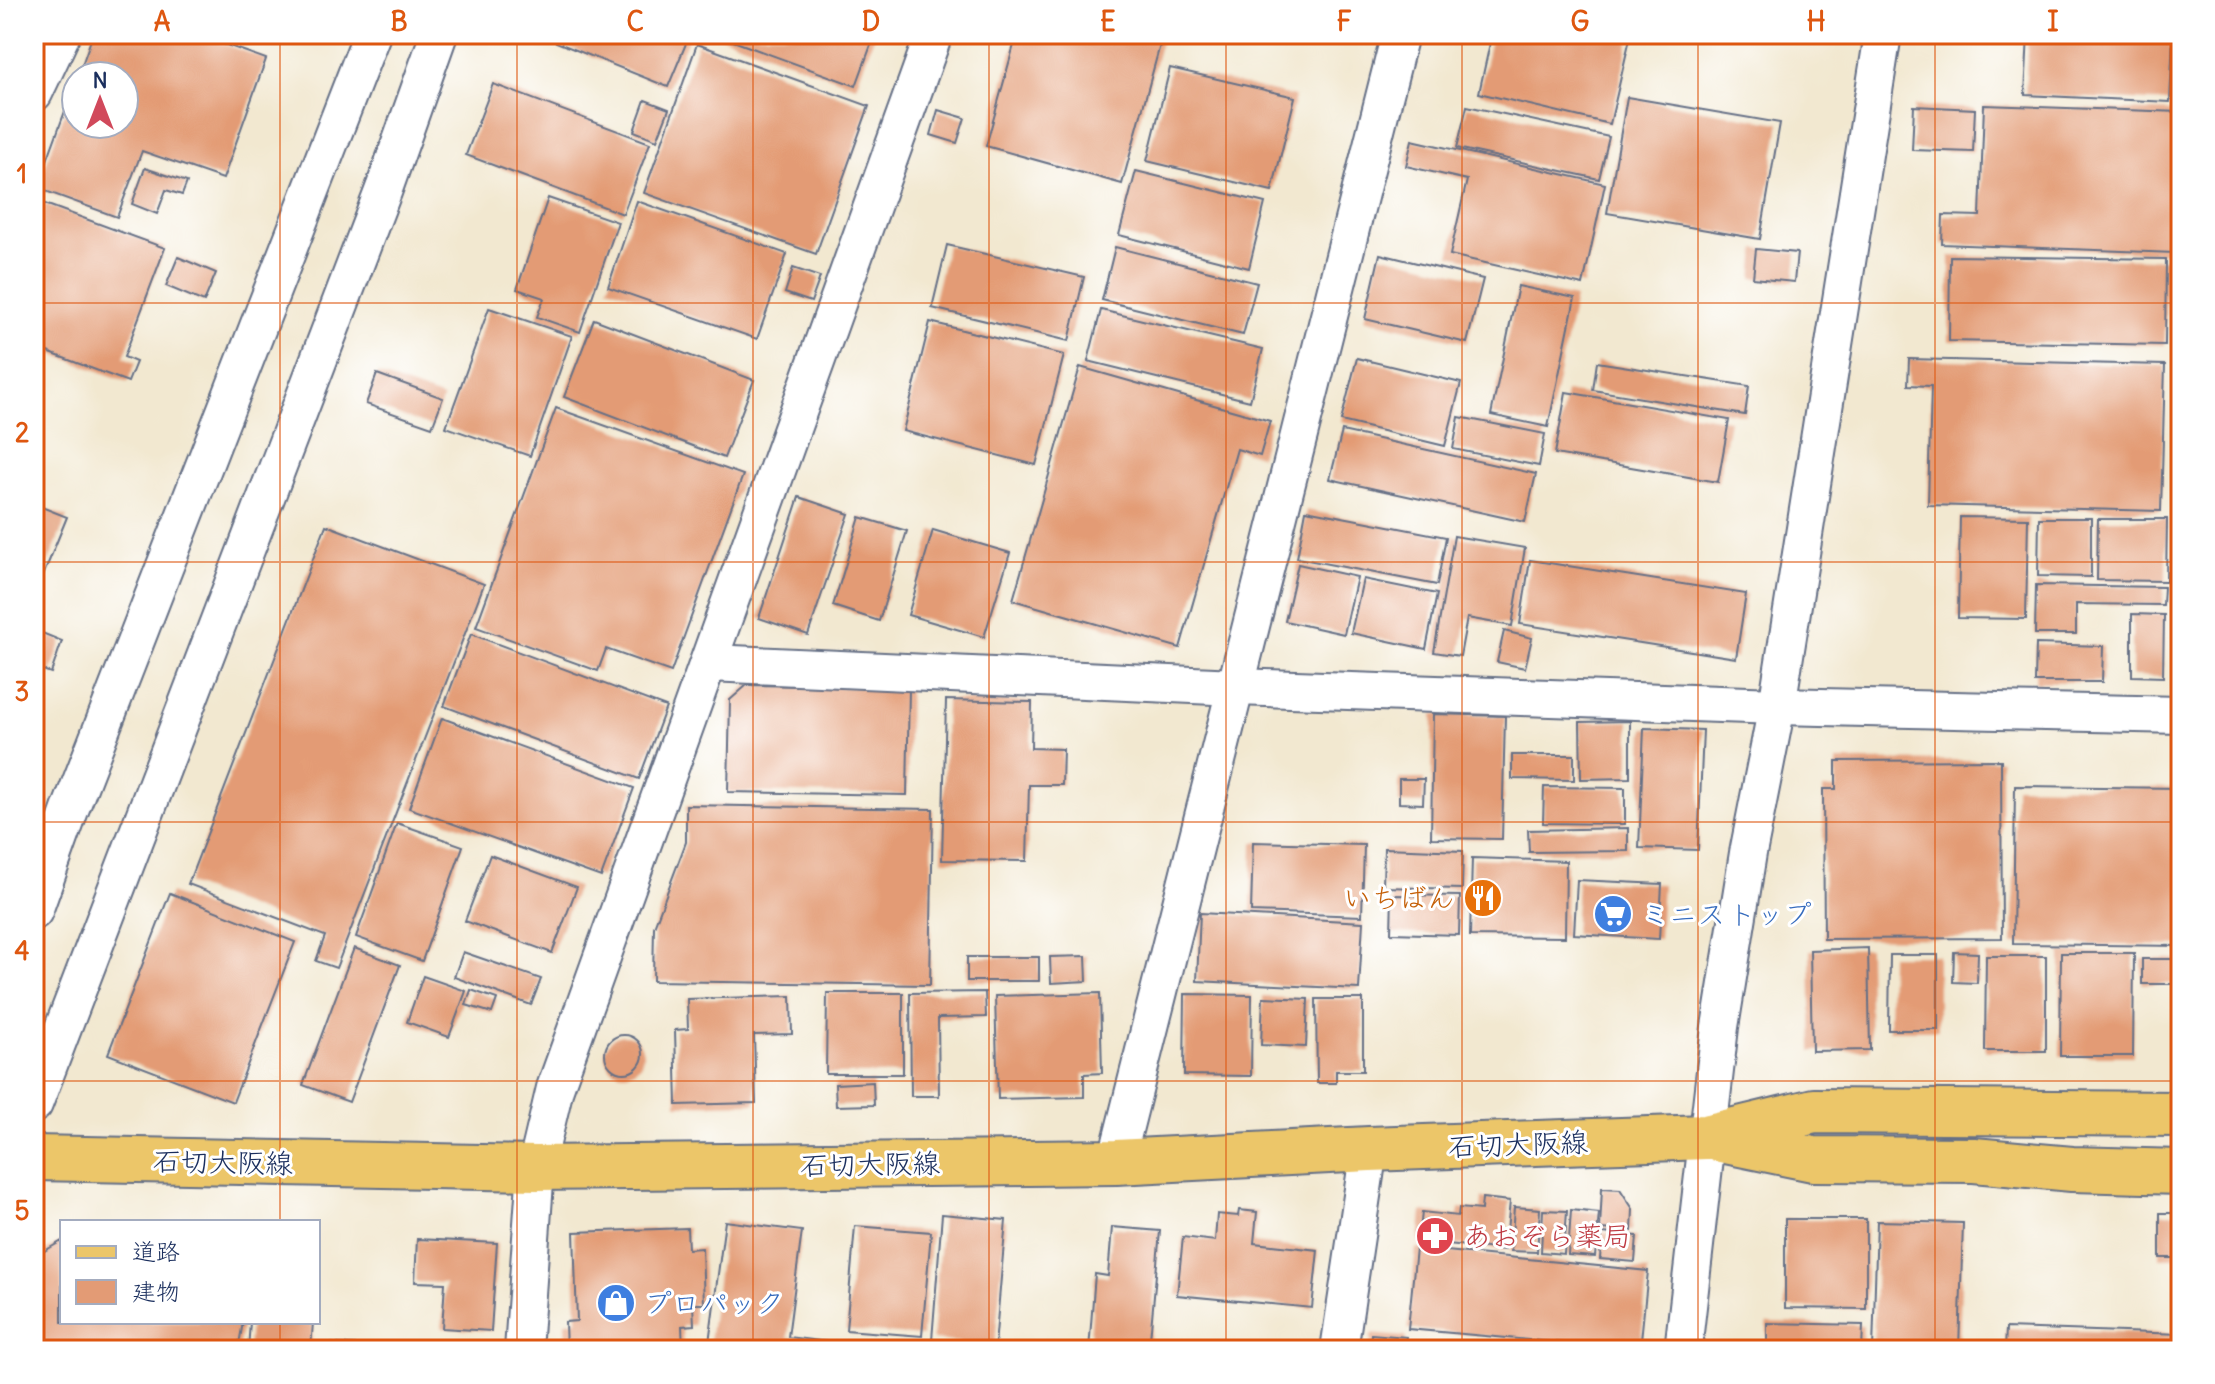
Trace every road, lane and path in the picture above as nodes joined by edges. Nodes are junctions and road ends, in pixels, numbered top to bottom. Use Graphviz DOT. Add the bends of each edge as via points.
graph roads {
  1 [pos="62,34"];
  2 [pos="372,34"];
  3 [pos="439,34"];
  4 [pos="934,34"];
  5 [pos="1400,34"];
  6 [pos="1883,34"];
  7 [pos="34,93"];
  8 [pos="710,663"];
  9 [pos="1236,687"];
  10 [pos="1777,706"];
  11 [pos="2181,715"];
  12 [pos="34,911"];
  13 [pos="34,1104"];
  14 [pos="2181,1114"];
  15 [pos="1706,1137"];
  16 [pos="1369,1149"];
  17 [pos="34,1158"];
  18 [pos="1116,1162"];
  19 [pos="536,1168"];
  20 [pos="2181,1172"];
  21 [pos="523,1350"];
  22 [pos="1339,1350"];
  23 [pos="1683,1350"];
  1 -- 7 [label="street"];
  2 -- 12 [label="street"];
  3 -- 13 [label="street"];
  4 -- 8 [label="street"];
  5 -- 9 [label="street"];
  6 -- 10 [label="street"];
  8 -- 9 [label="street"];
  8 -- 19 [label="street" via="555,1088"];
  9 -- 10 [label="street"];
  9 -- 18 [label="street"];
  10 -- 11 [label="street"];
  10 -- 15 [label="street" via="1743,882"];
  14 -- 15 [label="main road, 石切大阪線" via="1814,1111"];
  15 -- 16 [label="main road, 石切大阪線"];
  15 -- 20 [label="main road, 石切大阪線" via="1813,1159 1974,1160"];
  15 -- 23 [label="street"];
  16 -- 18 [label="main road, 石切大阪線"];
  16 -- 22 [label="street"];
  17 -- 19 [label="main road, 石切大阪線"];
  18 -- 19 [label="main road, 石切大阪線"];
  19 -- 21 [label="street"];
}
